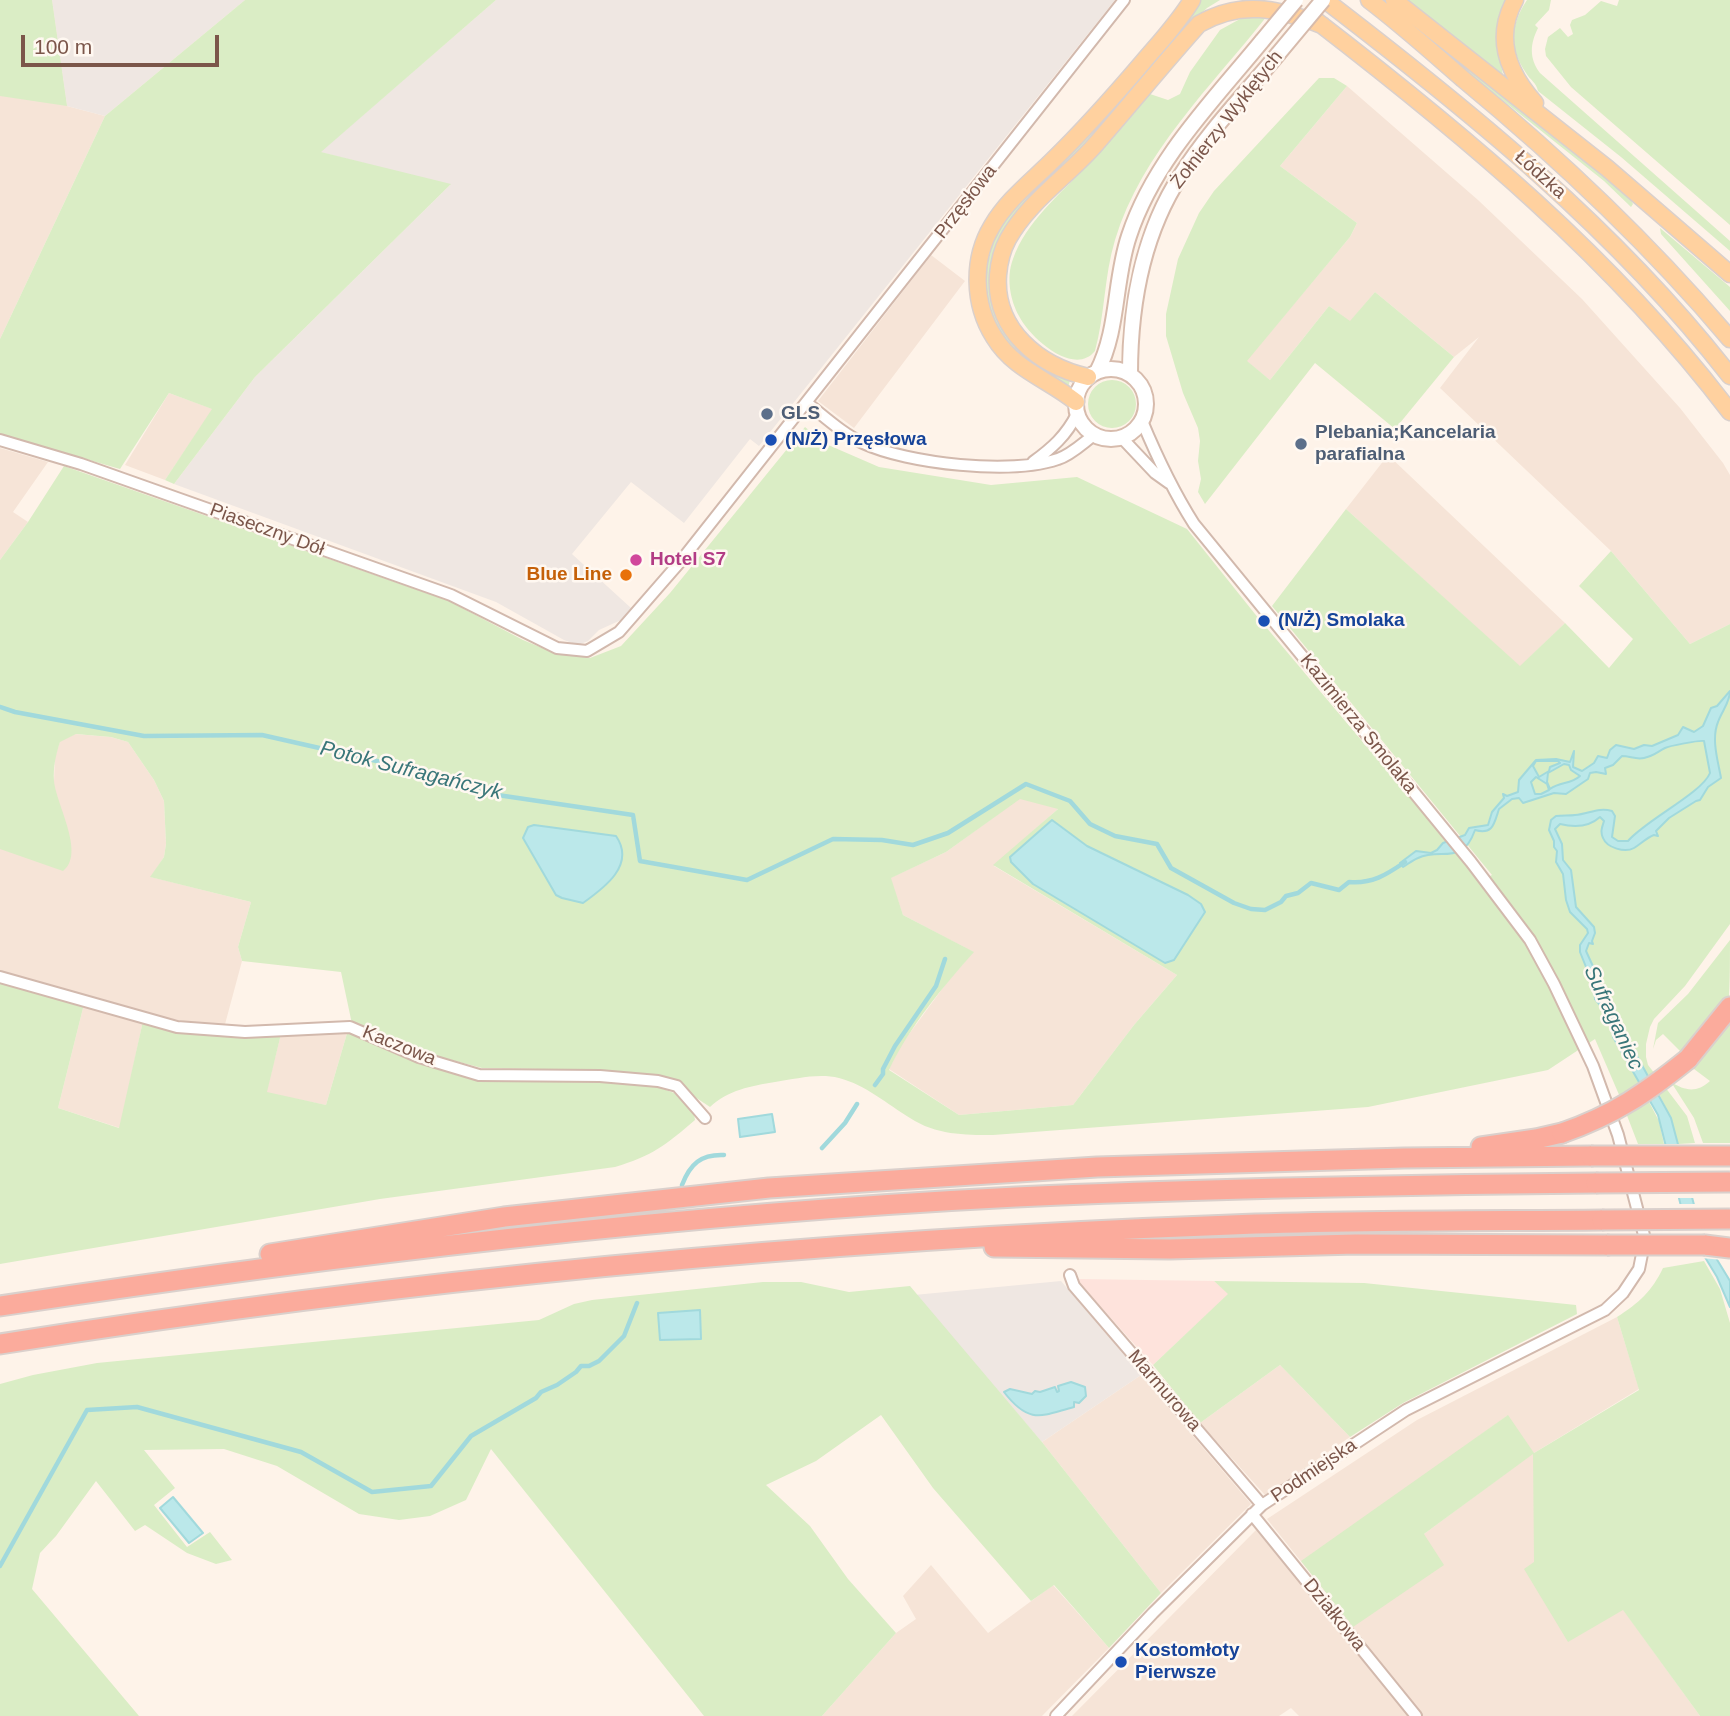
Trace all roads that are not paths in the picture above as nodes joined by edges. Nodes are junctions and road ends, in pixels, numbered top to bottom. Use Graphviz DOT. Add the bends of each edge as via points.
graph roads {
  1 [pos="1124,0"];
  2 [pos="1192,0"];
  3 [pos="1290,0"];
  4 [pos="1296,0"];
  5 [pos="1324,0"];
  6 [pos="1369,0"];
  7 [pos="1394,0"];
  8 [pos="1515,0"];
  9 [pos="1322,24"];
  10 [pos="1555,126"];
  11 [pos="1730,274"];
  12 [pos="1730,339"];
  13 [pos="1093,374"];
  14 [pos="1130,374"];
  15 [pos="1730,376"];
  16 [pos="807,403"];
  17 [pos="1076,408"];
  18 [pos="1730,412"];
  19 [pos="1142,421"];
  20 [pos="1094,435"];
  21 [pos="1122,438"];
  22 [pos="0,440"];
  23 [pos="1029,465"];
  24 [pos="1169,483"];
  25 [pos="527,635"];
  26 [pos="0,976"];
  27 [pos="1730,1007"];
  28 [pos="705,1118"];
  29 [pos="1730,1156"];
  30 [pos="1404,1158"];
  31 [pos="1730,1182"];
  32 [pos="1730,1219"];
  33 [pos="891,1242"];
  34 [pos="1730,1246"];
  35 [pos="1070,1275"];
  36 [pos="140,1284"];
  37 [pos="1623,1293"];
  38 [pos="0,1306"];
  39 [pos="0,1344"];
  40 [pos="1262,1505"];
  41 [pos="1252,1514"];
  42 [pos="1056,1716"];
  43 [pos="1416,1716"];
  1 -- 16 [label="street, Przęsłowa"];
  2 -- 17 [label="main road" via="1117,93 1007,204 979,255 978,290 995,339 1022,368"];
  3 -- 9 [label="main road"];
  4 -- 13 [label="street, Żołnierzy Wyklętych, bridge" via="1169,156 1144,198 1123,256 1109,345"];
  5 -- 14 [label="street, Żołnierzy Wyklętych, bridge" via="1193,158 1161,210 1139,283"];
  5 -- 15 [label="main road, Łódzka" via="1536,171 1640,272"];
  6 -- 12 [label="main road, Łódzka" via="1585,184 1666,264"];
  7 -- 10 [label="main road"];
  8 -- 10 [label="main road" via="1506,24 1506,56 1523,90"];
  9 -- 13 [label="main road" via="1268,3 1245,1 1207,16 1088,153 1030,209 1008,239 998,286 1002,308 1018,338 1065,372"];
  9 -- 18 [label="main road" via="1470,142 1575,237 1664,331"];
  10 -- 11 [label="main road"];
  13 -- 14 [label="street" via="1119,370"];
  13 -- 17 [label="street" via="1082,384"];
  14 -- 19 [label="street" via="1146,401"];
  16 -- 23 [label="street" via="862,443 885,452 997,468"];
  16 -- 25 [label="street, Przęsłowa" via="619,632 587,651 557,648"];
  17 -- 20 [label="street"];
  17 -- 23 [label="street" via="1068,432"];
  19 -- 21 [label="street"];
  19 -- 24 [label="street, Kazimierza Smolaka"];
  20 -- 21 [label="street"];
  20 -- 23 [label="street" via="1060,459"];
  21 -- 24 [label="street, Kazimierza Smolaka"];
  22 -- 25 [label="street, Piaseczny Dół" via="451,595"];
  24 -- 37 [label="street, Kazimierza Smolaka" via="1194,524 1530,940 1593,1066 1618,1135 1645,1238 1639,1269"];
  26 -- 28 [label="street, Kaczowa" via="177,1027 215,1032 350,1027 479,1075 658,1081 677,1086"];
  27 -- 30 [label="highway, bridge" via="1688,1059 1647,1092 1592,1122 1536,1139"];
  29 -- 30 [label="highway, bridge"];
  30 -- 36 [label="highway" via="1097,1167 722,1192 503,1217 247,1257"];
  31 -- 36 [label="highway, bridge" via="1298,1186 1014,1197 788,1212 454,1244"];
  32 -- 33 [label="highway, bridge" via="1233,1225"];
  33 -- 34 [label="highway, bridge" via="1064,1249 1356,1244"];
  33 -- 39 [label="highway" via="489,1278"];
  35 -- 40 [label="street, Marmurowa" via="1074,1286"];
  36 -- 38 [label="highway"];
  37 -- 40 [label="street, Podmiejska" via="1605,1310 1406,1410"];
  40 -- 41 [label="street, Podmiejska"];
  41 -- 42 [label="street, Podmiejska"];
  41 -- 43 [label="street, Działkowa"];
}
